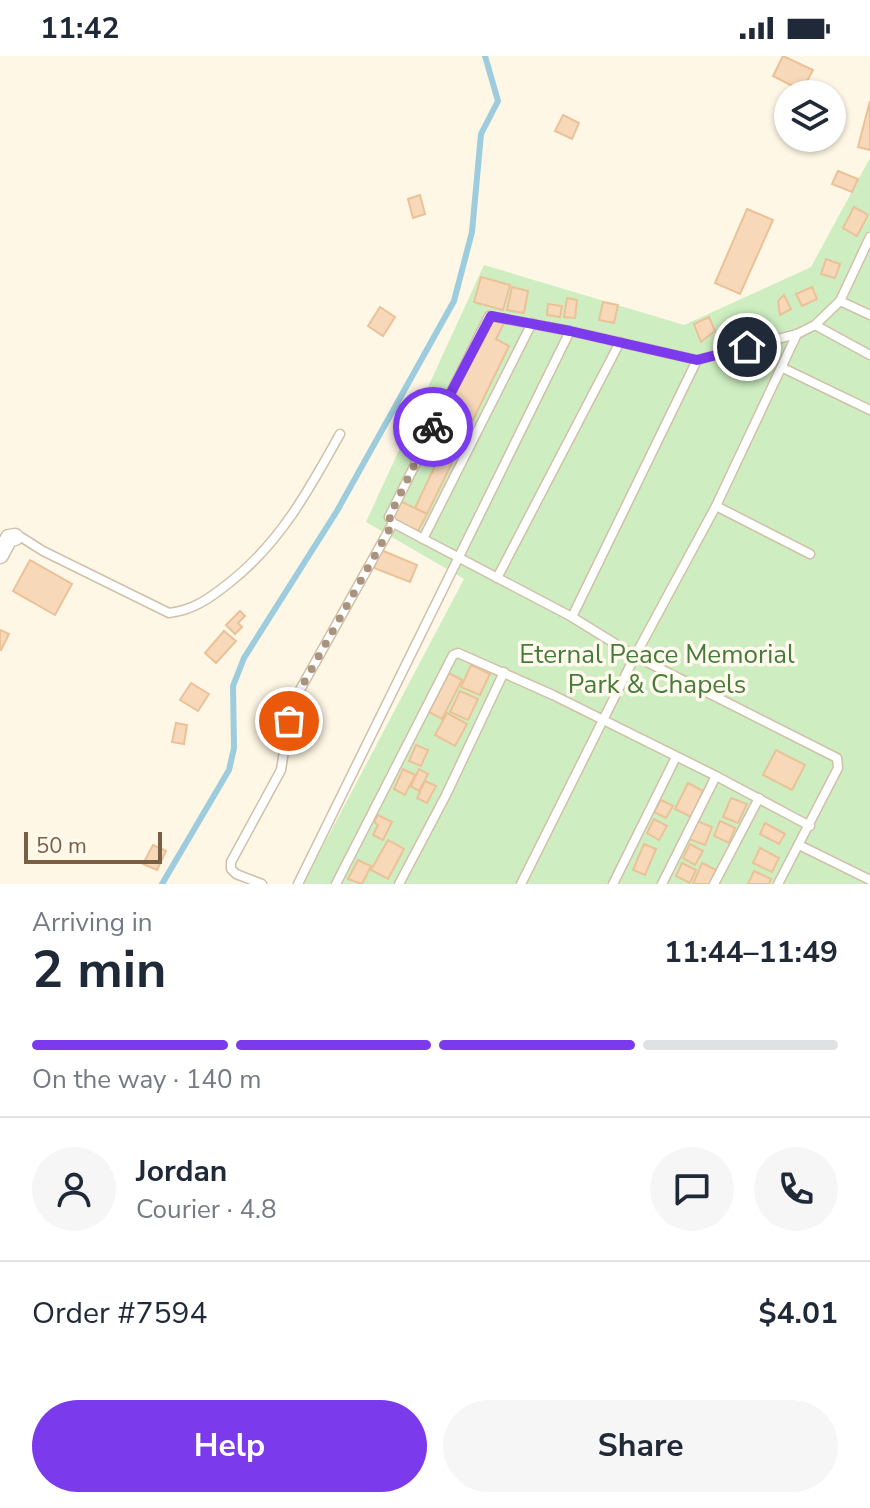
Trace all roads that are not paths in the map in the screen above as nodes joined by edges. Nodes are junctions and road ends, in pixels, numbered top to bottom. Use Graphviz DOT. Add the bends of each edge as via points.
graph roads {
  1 [pos="870,237"];
  2 [pos="840,301"];
  3 [pos="870,315"];
  4 [pos="532,323"];
  5 [pos="815,325"];
  6 [pos="570,331"];
  7 [pos="797,334"];
  8 [pos="620,342"];
  9 [pos="870,355"];
  10 [pos="697,360"];
  11 [pos="783,368"];
  12 [pos="870,410"];
  13 [pos="340,434"];
  14 [pos="716,506"];
  15 [pos="393,523"];
  16 [pos="15,537"];
  17 [pos="423,539"];
  18 [pos="810,554"];
  19 [pos="0,555"];
  20 [pos="458,557"];
  21 [pos="497,578"];
  22 [pos="572,617"];
  23 [pos="635,656"];
  24 [pos="504,672"];
  25 [pos="603,720"];
  26 [pos="676,757"];
  27 [pos="716,776"];
  28 [pos="759,798"];
  29 [pos="810,826"];
  30 [pos="799,845"];
  31 [pos="870,880"];
  32 [pos="262,884"];
  33 [pos="298,884"];
  34 [pos="336,884"];
  35 [pos="399,884"];
  36 [pos="521,884"];
  37 [pos="613,884"];
  38 [pos="662,884"];
  39 [pos="714,884"];
  40 [pos="778,884"];
  1 -- 2 [label="lane"];
  2 -- 3 [label="lane"];
  2 -- 5 [label="lane"];
  4 -- 6 [label="lane"];
  4 -- 15 [label="lane" via="487,319 389,517"];
  4 -- 17 [label="lane"];
  5 -- 7 [label="lane"];
  5 -- 9 [label="lane"];
  6 -- 8 [label="lane"];
  6 -- 20 [label="lane"];
  7 -- 10 [label="lane"];
  7 -- 11 [label="lane"];
  8 -- 10 [label="lane"];
  8 -- 21 [label="lane"];
  10 -- 22 [label="lane"];
  11 -- 12 [label="lane"];
  11 -- 14 [label="lane"];
  13 -- 16 [label="lane" via="299,507 252,565 185,611 169,613"];
  14 -- 18 [label="lane"];
  14 -- 23 [label="lane"];
  15 -- 17 [label="lane"];
  15 -- 32 [label="lane" via="291,706 281,770 231,862 236,874"];
  16 -- 19 [label="street"];
  17 -- 20 [label="lane"];
  20 -- 21 [label="lane"];
  20 -- 33 [label="lane"];
  21 -- 22 [label="lane"];
  22 -- 23 [label="lane"];
  23 -- 25 [label="lane"];
  23 -- 29 [label="lane" via="837,758 838,768"];
  24 -- 25 [label="lane"];
  24 -- 34 [label="lane" via="464,654 453,655"];
  24 -- 35 [label="lane"];
  25 -- 26 [label="lane"];
  25 -- 36 [label="lane"];
  26 -- 27 [label="lane"];
  26 -- 37 [label="lane"];
  27 -- 28 [label="lane"];
  27 -- 38 [label="lane"];
  28 -- 29 [label="lane"];
  28 -- 39 [label="lane"];
  29 -- 30 [label="lane"];
  30 -- 31 [label="lane"];
  30 -- 40 [label="lane"];
}
